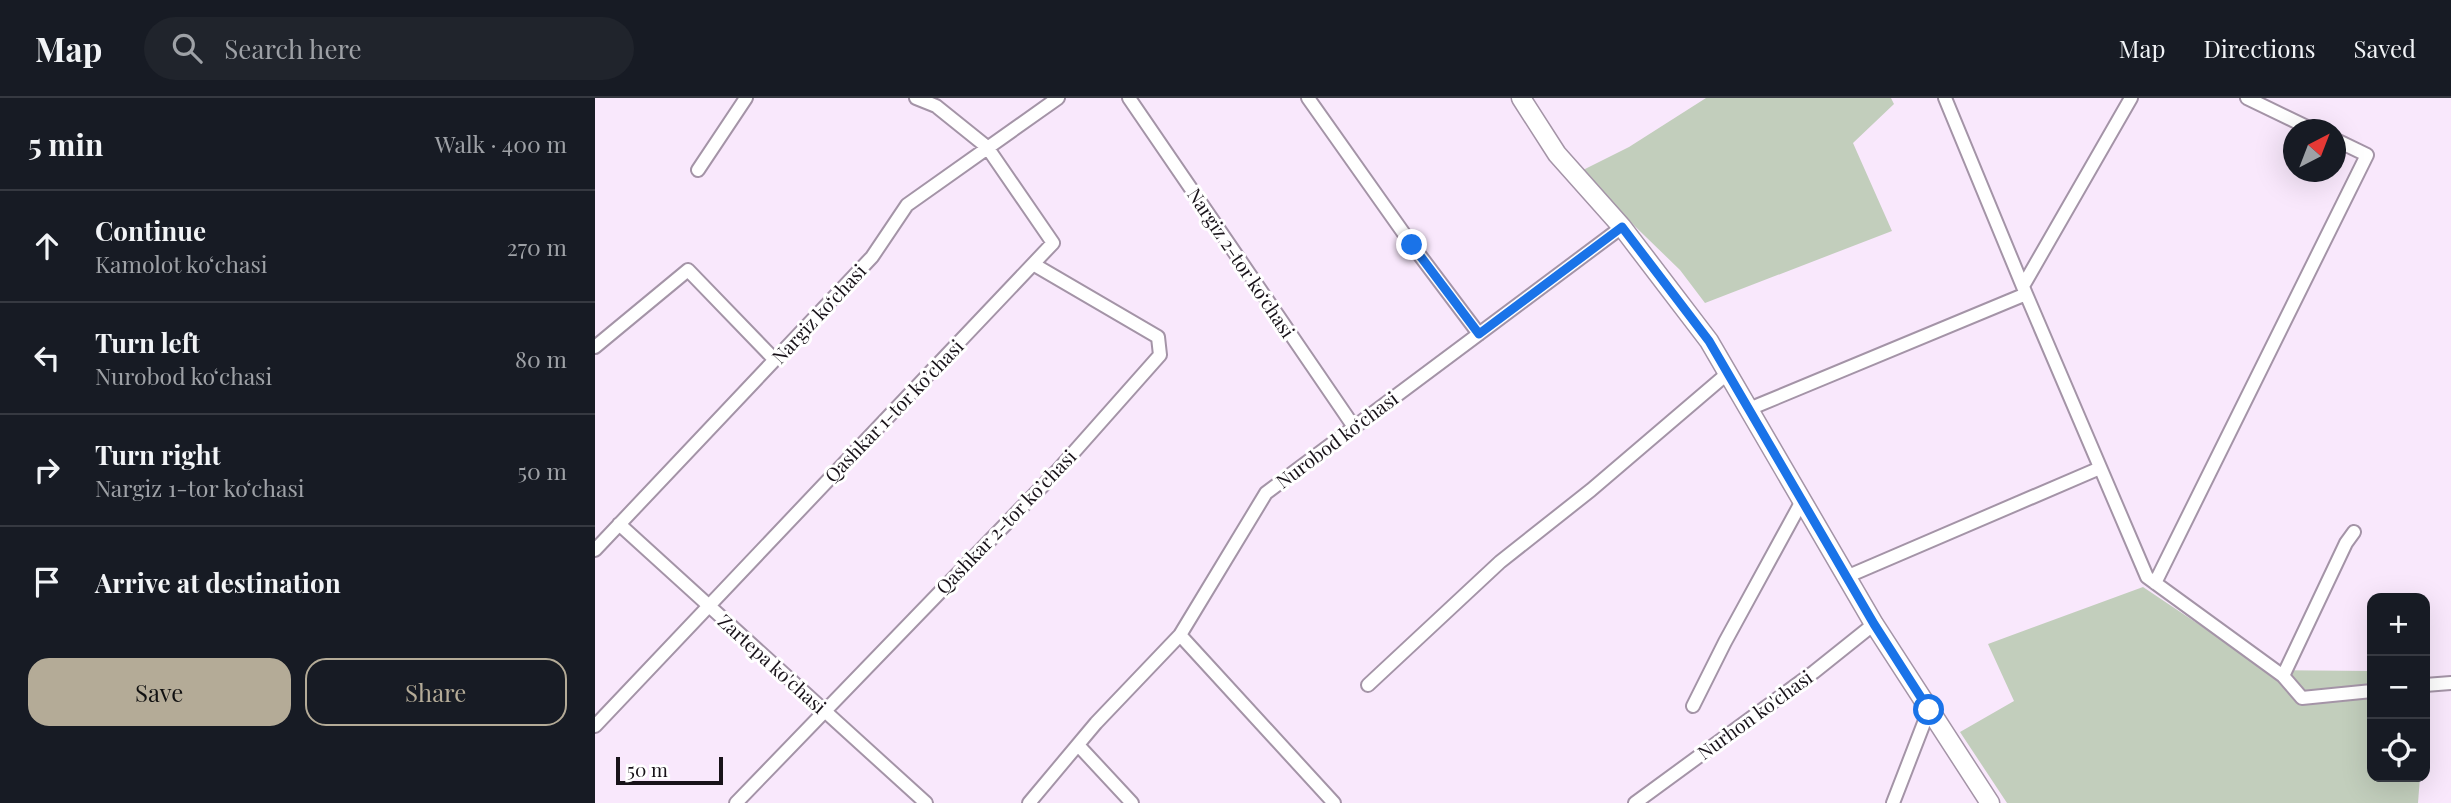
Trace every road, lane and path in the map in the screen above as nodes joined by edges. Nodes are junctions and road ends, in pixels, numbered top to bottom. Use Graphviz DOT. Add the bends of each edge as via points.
graph roads {
  1 [pos="746,98"];
  2 [pos="916,98"];
  3 [pos="1058,98"];
  4 [pos="1129,98"];
  5 [pos="1308,98"];
  6 [pos="1945,98"];
  7 [pos="2131,98"];
  8 [pos="2247,98"];
  9 [pos="1524,99"];
  10 [pos="2290,119"];
  11 [pos="2346,145"];
  12 [pos="987,148"];
  13 [pos="698,170"];
  14 [pos="1622,227"];
  15 [pos="1033,264"];
  16 [pos="2024,290"];
  17 [pos="1479,334"];
  18 [pos="595,347"];
  19 [pos="775,359"];
  20 [pos="1728,373"];
  21 [pos="1749,409"];
  22 [pos="1354,427"];
  23 [pos="2100,468"];
  24 [pos="1803,501"];
  25 [pos="619,524"];
  26 [pos="2354,532"];
  27 [pos="595,550"];
  28 [pos="1846,577"];
  29 [pos="2155,583"];
  30 [pos="708,607"];
  31 [pos="1874,624"];
  32 [pos="1180,635"];
  33 [pos="2283,676"];
  34 [pos="2451,683"];
  35 [pos="1368,685"];
  36 [pos="2430,685"];
  37 [pos="2367,692"];
  38 [pos="1693,706"];
  39 [pos="1929,710"];
  40 [pos="824,711"];
  41 [pos="595,726"];
  42 [pos="1078,745"];
  43 [pos="736,803"];
  44 [pos="926,803"];
  45 [pos="1029,803"];
  46 [pos="1132,803"];
  47 [pos="1334,803"];
  48 [pos="1635,803"];
  49 [pos="1893,803"];
  50 [pos="1990,803"];
  1 -- 13 [label="street"];
  2 -- 12 [label="street, Qashkar 1-tor koʼchasi" via="936,106"];
  3 -- 12 [label="street, Nargiz koʻchasi"];
  4 -- 22 [label="street, Nargiz 2-tor ko‘chasi"];
  5 -- 17 [label="street"];
  6 -- 16 [label="street"];
  7 -- 16 [label="street"];
  8 -- 10 [label="street"];
  9 -- 14 [label="street" via="1557,153"];
  11 -- 29 [label="street" via="2367,155"];
  12 -- 15 [label="street, Qashkar 1-tor koʼchasi" via="1053,243"];
  12 -- 19 [label="street, Nargiz koʻchasi" via="907,205 872,257"];
  14 -- 17 [label="street, Nurobod koʻchasi"];
  14 -- 20 [label="street"];
  15 -- 30 [label="street, Qashkar 1-tor koʼchasi"];
  15 -- 40 [label="street, Qashkar 2-tor koʼchasi" via="1159,337 1160,355 1058,470"];
  16 -- 21 [label="street"];
  16 -- 23 [label="street"];
  17 -- 22 [label="street, Nurobod koʻchasi"];
  18 -- 19 [label="street" via="688,270"];
  19 -- 25 [label="street, Nargiz koʻchasi"];
  20 -- 21 [label="street"];
  20 -- 35 [label="street" via="1500,562"];
  21 -- 24 [label="street"];
  22 -- 32 [label="street, Nurobod koʻchasi" via="1266,493"];
  23 -- 28 [label="street"];
  23 -- 29 [label="street" via="2147,577"];
  24 -- 28 [label="street"];
  24 -- 38 [label="street"];
  25 -- 27 [label="street, Nargiz koʻchasi"];
  25 -- 30 [label="street, Zartepa ko'chasi"];
  26 -- 33 [label="street"];
  28 -- 31 [label="street"];
  29 -- 33 [label="street"];
  30 -- 40 [label="street, Zartepa ko'chasi"];
  30 -- 41 [label="street, Qashkar 1-tor koʼchasi"];
  31 -- 39 [label="street"];
  31 -- 48 [label="street, Nurhon ko'chasi"];
  32 -- 42 [label="street, Nurobod koʻchasi"];
  32 -- 47 [label="street"];
  33 -- 37 [label="street" via="2302,698"];
  34 -- 36 [label="street"];
  39 -- 49 [label="street"];
  39 -- 50 [label="street"];
  40 -- 43 [label="street, Qashkar 2-tor koʼchasi"];
  40 -- 44 [label="street, Zartepa ko'chasi"];
  42 -- 45 [label="street, Nurobod koʻchasi"];
  42 -- 46 [label="street"];
}
